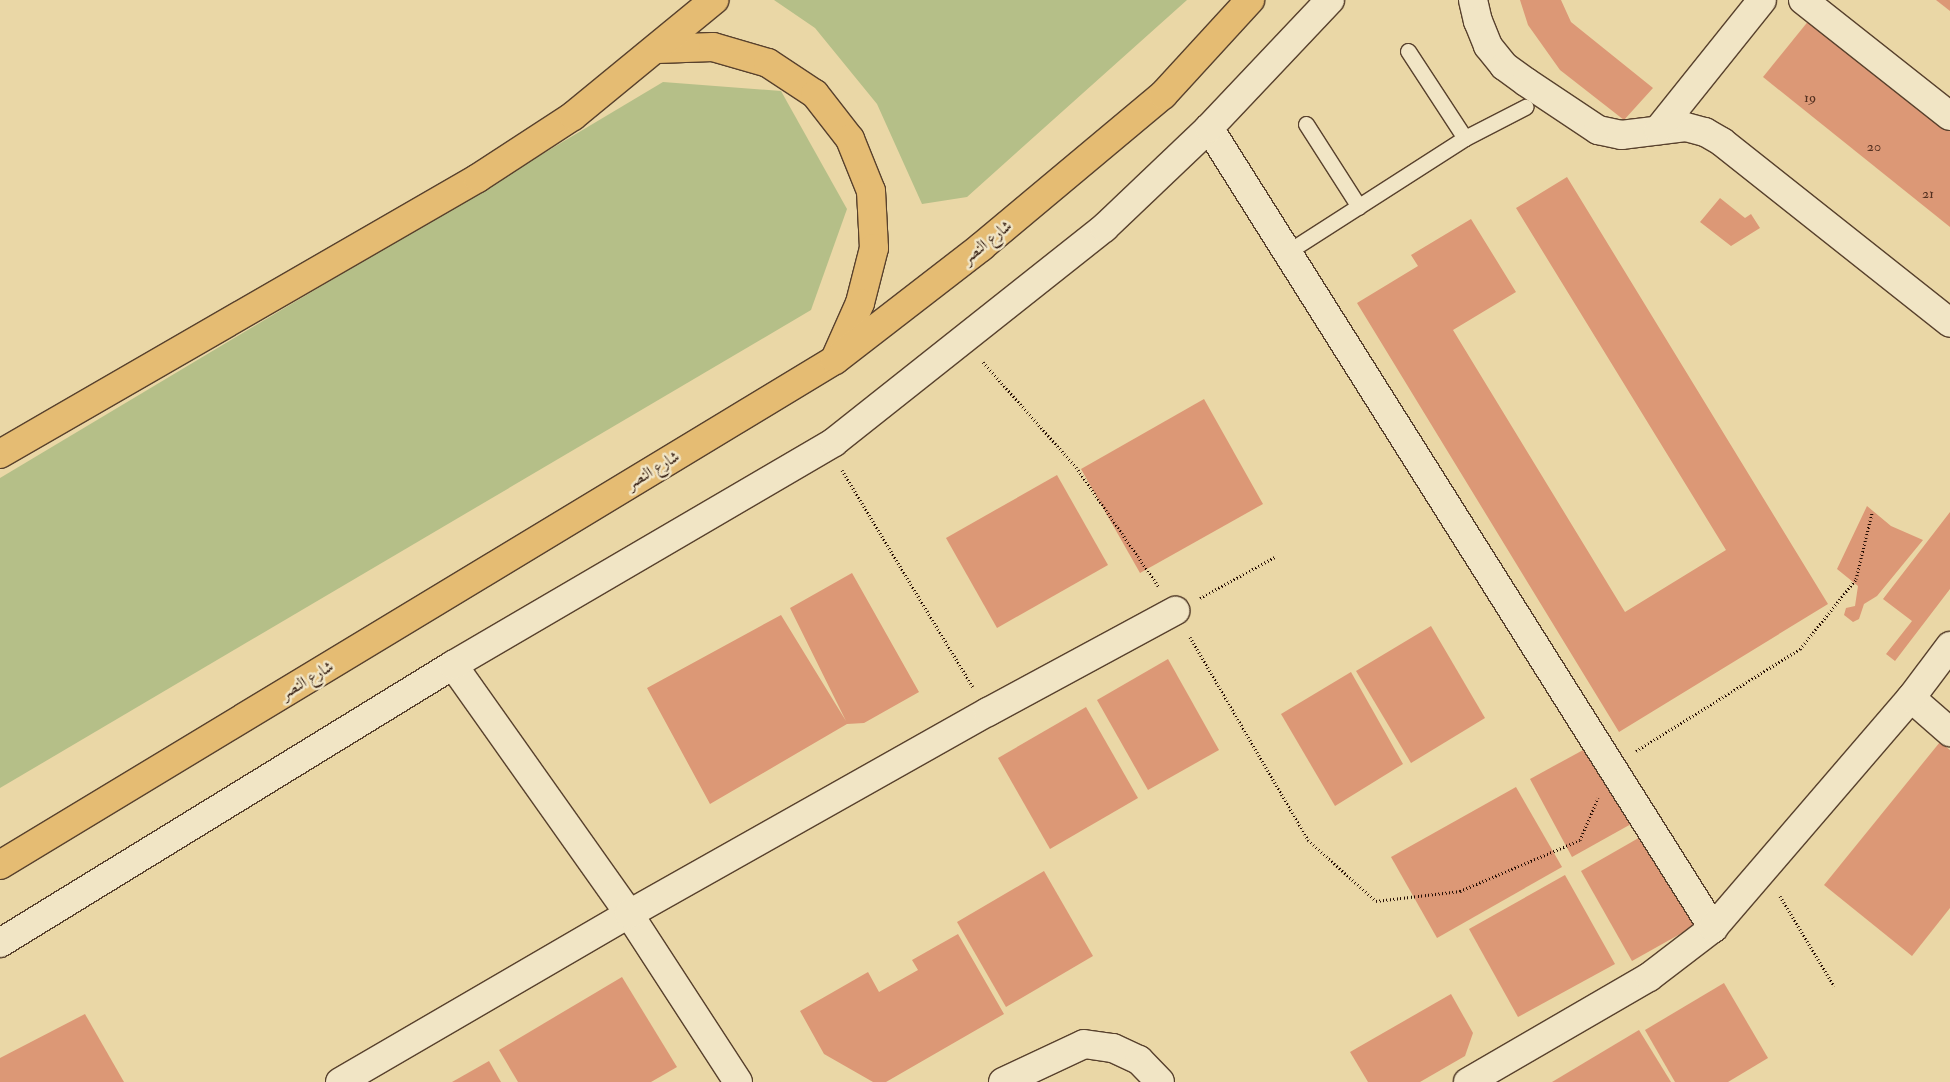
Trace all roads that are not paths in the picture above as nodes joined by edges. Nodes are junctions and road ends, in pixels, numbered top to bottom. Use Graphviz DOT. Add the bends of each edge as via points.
graph roads {
  1 [pos="714,0"];
  2 [pos="1250,0"];
  3 [pos="1330,0"];
  4 [pos="1473,0"];
  5 [pos="1762,0"];
  6 [pos="1803,0"];
  7 [pos="657,49"];
  8 [pos="1408,51"];
  9 [pos="1525,107"];
  10 [pos="1950,116"];
  11 [pos="1306,124"];
  12 [pos="1208,128"];
  13 [pos="1658,130"];
  14 [pos="1465,138"];
  15 [pos="1359,207"];
  16 [pos="1289,251"];
  17 [pos="1950,323"];
  18 [pos="835,360"];
  19 [pos="0,454"];
  20 [pos="1175,611"];
  21 [pos="1950,646"];
  22 [pos="453,665"];
  23 [pos="1911,698"];
  24 [pos="1950,732"];
  25 [pos="0,865"];
  26 [pos="629,914"];
  27 [pos="1713,928"];
  28 [pos="0,943"];
  29 [pos="340,1082"];
  30 [pos="738,1082"];
  31 [pos="1003,1082"];
  32 [pos="1160,1082"];
  33 [pos="1468,1082"];
  1 -- 7 [label="main road"];
  2 -- 18 [label="main road, شارع النصر" via="1163,96 982,247"];
  3 -- 12 [label="street"];
  4 -- 13 [label="street" via="1488,46 1504,66 1526,82 1598,130 1621,135"];
  5 -- 13 [label="street"];
  6 -- 10 [label="street"];
  7 -- 18 [label="main road" via="713,47 768,63 815,94 850,138 871,191 874,248 860,303"];
  7 -- 19 [label="main road" via="573,116 478,178"];
  8 -- 14 [label="lane"];
  9 -- 14 [label="lane"];
  11 -- 15 [label="lane"];
  12 -- 16 [label="street"];
  12 -- 22 [label="street" via="1104,228 965,341 828,446"];
  13 -- 17 [label="street" via="1686,127 1705,132 1722,142"];
  14 -- 15 [label="lane"];
  15 -- 16 [label="lane"];
  16 -- 27 [label="street"];
  18 -- 25 [label="main road, شارع النصر"];
  20 -- 26 [label="street"];
  21 -- 23 [label="street"];
  22 -- 26 [label="street"];
  22 -- 28 [label="street"];
  23 -- 24 [label="street"];
  23 -- 27 [label="street"];
  26 -- 29 [label="street"];
  26 -- 30 [label="street"];
  27 -- 33 [label="street" via="1649,977"];
  31 -- 32 [label="street" via="1084,1044 1114,1048 1139,1060"];
}
